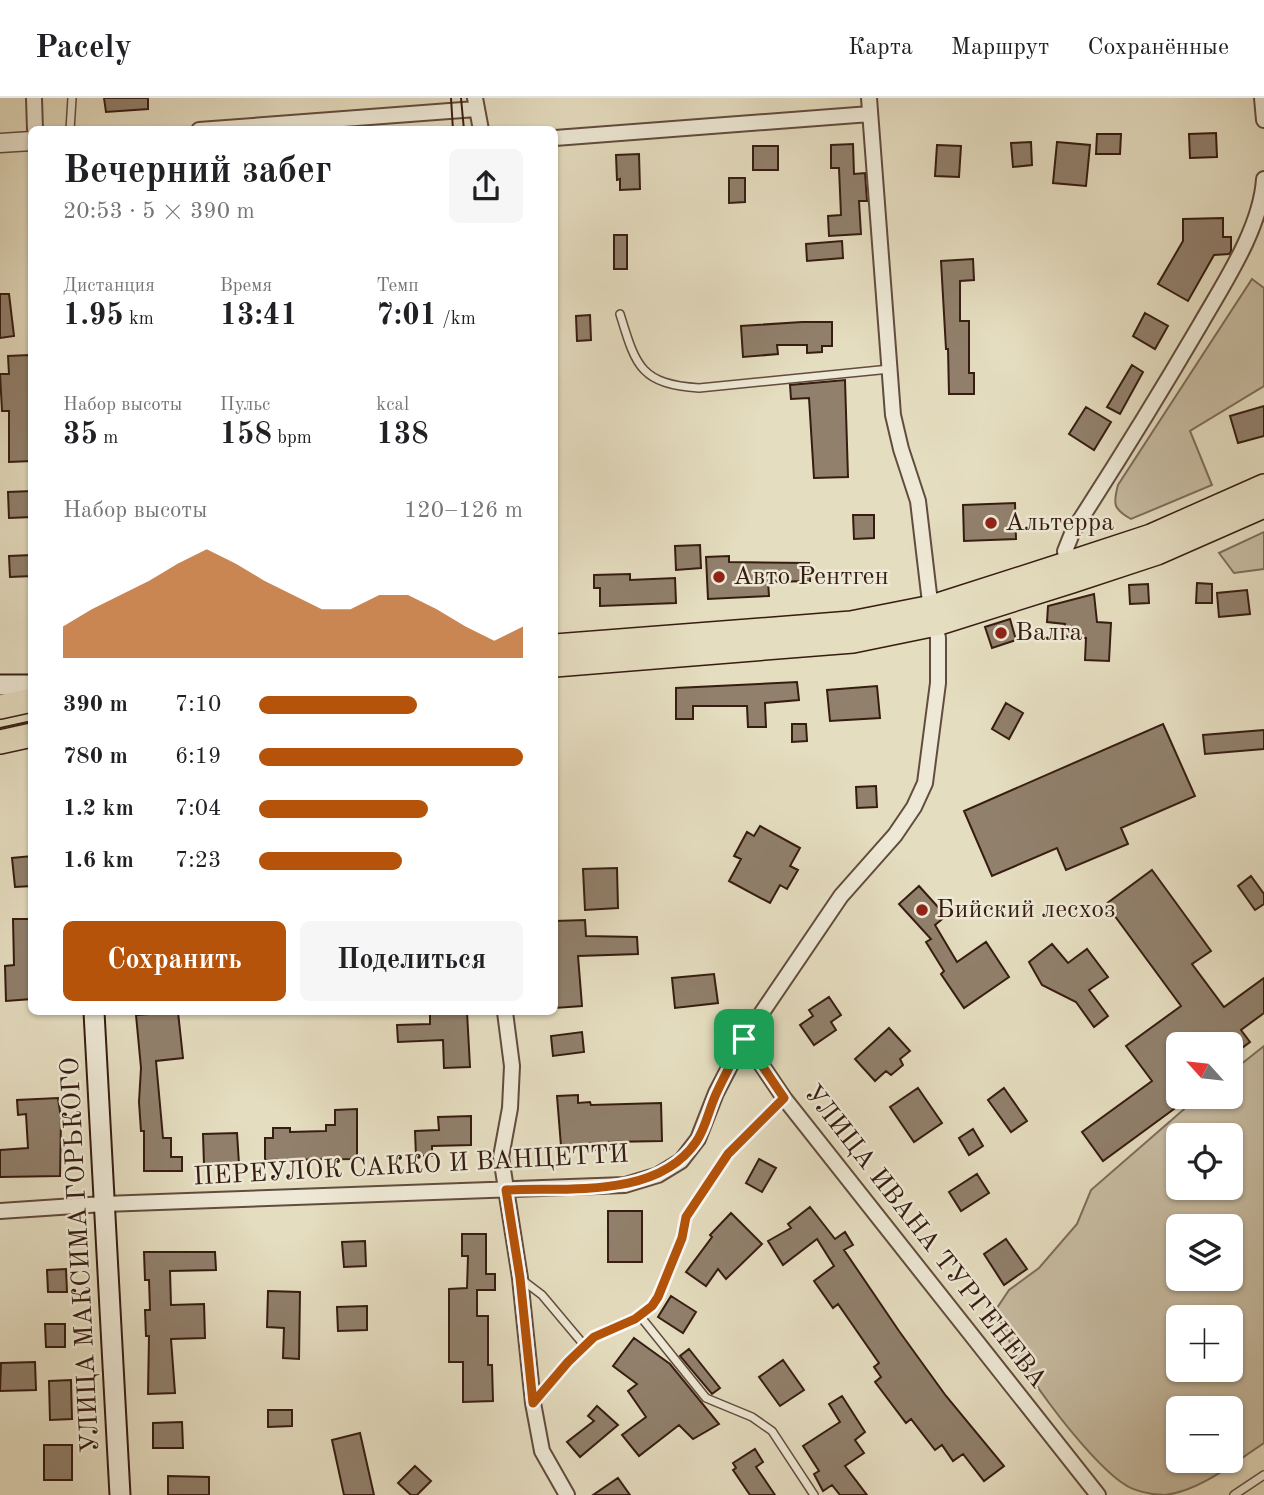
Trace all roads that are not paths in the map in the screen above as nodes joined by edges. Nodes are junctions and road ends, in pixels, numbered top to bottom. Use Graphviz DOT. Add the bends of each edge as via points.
graph roads {
  1 [pos="34,98"];
  2 [pos="72,98"];
  3 [pos="869,98"];
  4 [pos="1262,98"];
  5 [pos="475,103"];
  6 [pos="870,114"];
  7 [pos="1264,120"];
  8 [pos="35,126"];
  9 [pos="70,126"];
  10 [pos="240,126"];
  11 [pos="480,126"];
  12 [pos="558,138"];
  13 [pos="28,141"];
  14 [pos="0,143"];
  15 [pos="1264,179"];
  16 [pos="620,314"];
  17 [pos="890,369"];
  18 [pos="1264,486"];
  19 [pos="1264,506"];
  20 [pos="1069,573"];
  21 [pos="934,615"];
  22 [pos="558,646"];
  23 [pos="558,665"];
  24 [pos="0,685"];
  25 [pos="28,685"];
  26 [pos="28,701"];
  27 [pos="0,707"];
  28 [pos="28,736"];
  29 [pos="0,742"];
  30 [pos="94,1015"];
  31 [pos="505,1015"];
  32 [pos="744,1039"];
  33 [pos="784,1098"];
  34 [pos="506,1190"];
  35 [pos="104,1204"];
  36 [pos="0,1211"];
  37 [pos="520,1278"];
  38 [pos="640,1316"];
  39 [pos="584,1345"];
  40 [pos="533,1403"];
  41 [pos="1264,1475"];
  42 [pos="120,1495"];
  43 [pos="567,1495"];
  44 [pos="814,1495"];
  45 [pos="1098,1495"];
  46 [pos="1234,1495"];
  1 -- 8 [label="street"];
  2 -- 9 [label="lane"];
  3 -- 6 [label="street"];
  4 -- 7 [label="street"];
  5 -- 10 [label="street"];
  5 -- 11 [label="street"];
  6 -- 12 [label="street"];
  6 -- 17 [label="street"];
  13 -- 14 [label="street"];
  15 -- 20 [label="street" via="1253,223 1224,284 1073,531 1065,551"];
  16 -- 17 [label="lane" via="637,361 647,374 677,387"];
  17 -- 21 [label="street" via="893,415 918,501"];
  18 -- 20 [label="main road"];
  19 -- 20 [label="main road" via="1157,553"];
  20 -- 21 [label="main road"];
  21 -- 22 [label="main road"];
  21 -- 23 [label="main road" via="900,634 853,641"];
  21 -- 32 [label="street" via="939,662 925,783 895,835 841,896"];
  24 -- 25 [label="main road"];
  26 -- 27 [label="main road"];
  28 -- 29 [label="main road"];
  30 -- 35 [label="main road, УЛИЦА МАКСИМА ГОРЬКОГО"];
  31 -- 34 [label="street" via="512,1066 501,1157"];
  32 -- 33 [label="street, УЛИЦА ИВАНА ТУРГЕНЕВА"];
  32 -- 34 [label="street, ПЕРЕУЛОК САККО И ВАНЦЕТТИ" via="698,1139 681,1161 658,1175 625,1185"];
  33 -- 38 [label="lane" via="728,1154 686,1217 658,1297"];
  33 -- 45 [label="street, УЛИЦА ИВАНА ТУРГЕНЕВА"];
  34 -- 35 [label="street, ПЕРЕУЛОК САККО И ВАНЦЕТТИ"];
  34 -- 37 [label="street"];
  35 -- 36 [label="street, ПЕРЕУЛОК САККО И ВАНЦЕТТИ"];
  35 -- 42 [label="main road, УЛИЦА МАКСИМА ГОРЬКОГО"];
  37 -- 39 [label="lane"];
  37 -- 40 [label="street"];
  38 -- 39 [label="lane"];
  38 -- 44 [label="lane" via="706,1398 752,1417 772,1431"];
  39 -- 40 [label="lane"];
  40 -- 43 [label="street" via="542,1451"];
  41 -- 46 [label="lane"];
}
